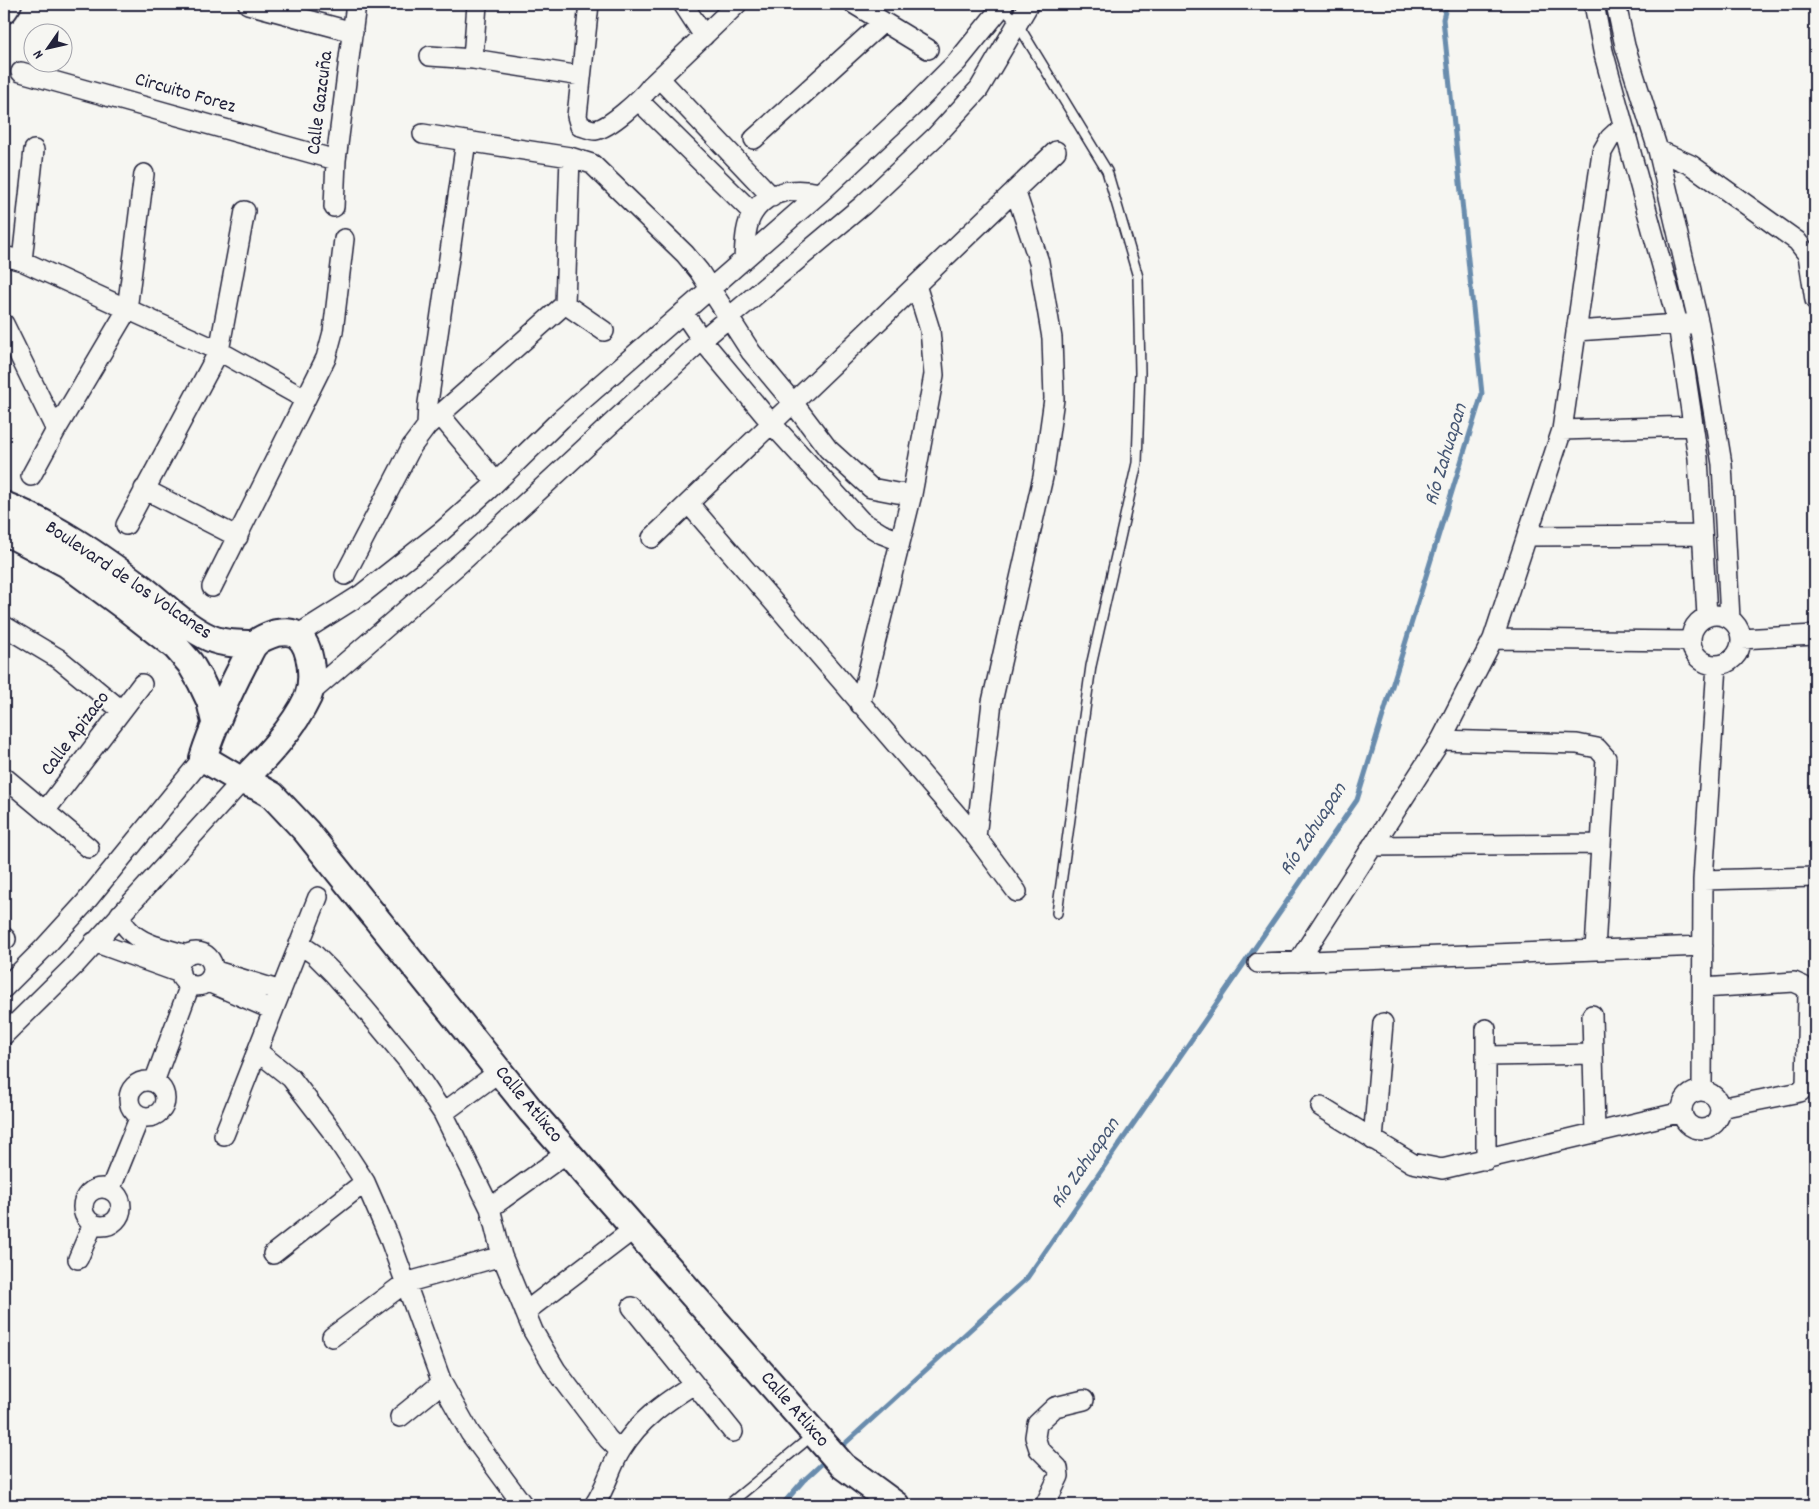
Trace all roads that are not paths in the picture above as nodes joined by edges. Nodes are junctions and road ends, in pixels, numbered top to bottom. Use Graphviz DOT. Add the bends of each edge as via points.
graph roads {
  1 [pos="8,4"];
  2 [pos="248,4"];
  3 [pos="356,4"];
  4 [pos="477,4"];
  5 [pos="589,4"];
  6 [pos="683,4"];
  7 [pos="737,4"];
  8 [pos="854,4"];
  9 [pos="1029,4"];
  10 [pos="1594,4"];
  11 [pos="1616,4"];
  12 [pos="1003,5"];
  13 [pos="4,10"];
  14 [pos="883,22"];
  15 [pos="1017,23"];
  16 [pos="353,32"];
  17 [pos="704,36"];
  18 [pos="1625,46"];
  19 [pos="928,49"];
  20 [pos="1602,51"];
  21 [pos="430,56"];
  22 [pos="473,59"];
  23 [pos="21,72"];
  24 [pos="581,76"];
  25 [pos="660,79"];
  26 [pos="639,101"];
  27 [pos="1623,126"];
  28 [pos="423,134"];
  29 [pos="754,139"];
  30 [pos="466,141"];
  31 [pos="34,150"];
  32 [pos="1658,150"];
  33 [pos="1056,151"];
  34 [pos="570,157"];
  35 [pos="336,160"];
  36 [pos="144,174"];
  37 [pos="1015,190"];
  38 [pos="820,192"];
  39 [pos="1669,192"];
  40 [pos="772,197"];
  41 [pos="1643,198"];
  42 [pos="334,207"];
  43 [pos="245,212"];
  44 [pos="753,212"];
  45 [pos="344,239"];
  46 [pos="10,256"];
  47 [pos="744,259"];
  48 [pos="1814,275"];
  49 [pos="916,285"];
  50 [pos="710,289"];
  51 [pos="1815,300"];
  52 [pos="565,304"];
  53 [pos="127,310"];
  54 [pos="683,312"];
  55 [pos="728,316"];
  56 [pos="4,324"];
  57 [pos="1678,324"];
  58 [pos="1699,325"];
  59 [pos="604,331"];
  60 [pos="1576,331"];
  61 [pos="702,340"];
  62 [pos="219,351"];
  63 [pos="751,352"];
  64 [pos="728,372"];
  65 [pos="305,399"];
  66 [pos="794,404"];
  67 [pos="434,420"];
  68 [pos="772,424"];
  69 [pos="1693,426"];
  70 [pos="56,430"];
  71 [pos="1562,430"];
  72 [pos="828,449"];
  73 [pos="1698,458"];
  74 [pos="1722,464"];
  75 [pos="815,471"];
  76 [pos="32,476"];
  77 [pos="496,482"];
  78 [pos="871,488"];
  79 [pos="144,489"];
  80 [pos="912,494"];
  81 [pos="689,504"];
  82 [pos="7,519"];
  83 [pos="861,521"];
  84 [pos="126,525"];
  85 [pos="1702,535"];
  86 [pos="238,536"];
  87 [pos="1527,536"];
  88 [pos="652,538"];
  89 [pos="900,542"];
  90 [pos="345,575"];
  91 [pos="212,587"];
  92 [pos="1708,616"];
  93 [pos="1730,619"];
  94 [pos="4,626"];
  95 [pos="297,635"];
  96 [pos="1815,635"];
  97 [pos="184,638"];
  98 [pos="1493,639"];
  99 [pos="1741,639"];
  100 [pos="1691,641"];
  101 [pos="255,644"];
  102 [pos="1717,664"];
  103 [pos="142,684"];
  104 [pos="308,695"];
  105 [pos="860,704"];
  106 [pos="122,710"];
  107 [pos="215,722"];
  108 [pos="1441,740"];
  109 [pos="203,758"];
  110 [pos="4,777"];
  111 [pos="242,781"];
  112 [pos="45,811"];
  113 [pos="976,838"];
  114 [pos="1601,844"];
  115 [pos="1372,846"];
  116 [pos="89,848"];
  117 [pos="1815,877"];
  118 [pos="1704,880"];
  119 [pos="1017,892"];
  120 [pos="318,897"];
  121 [pos="1057,912"];
  122 [pos="120,914"];
  123 [pos="94,942"];
  124 [pos="299,944"];
  125 [pos="1703,946"];
  126 [pos="1595,950"];
  127 [pos="187,955"];
  128 [pos="1298,962"];
  129 [pos="1258,963"];
  130 [pos="197,977"];
  131 [pos="4,988"];
  132 [pos="1703,988"];
  133 [pos="281,991"];
  134 [pos="273,1010"];
  135 [pos="1592,1015"];
  136 [pos="1382,1023"];
  137 [pos="1486,1029"];
  138 [pos="4,1035"];
  139 [pos="257,1051"];
  140 [pos="1593,1054"];
  141 [pos="1486,1056"];
  142 [pos="492,1077"];
  143 [pos="154,1082"];
  144 [pos="1702,1091"];
  145 [pos="1321,1107"];
  146 [pos="1720,1108"];
  147 [pos="1682,1112"];
  148 [pos="443,1113"];
  149 [pos="140,1116"];
  150 [pos="1595,1133"];
  151 [pos="224,1135"];
  152 [pos="1374,1140"];
  153 [pos="560,1157"];
  154 [pos="1486,1160"];
  155 [pos="365,1182"];
  156 [pos="490,1208"];
  157 [pos="626,1235"];
  158 [pos="273,1254"];
  159 [pos="502,1256"];
  160 [pos="78,1259"];
  161 [pos="405,1283"];
  162 [pos="632,1307"];
  163 [pos="525,1312"];
  164 [pos="332,1337"];
  165 [pos="442,1383"];
  166 [pos="694,1384"];
  167 [pos="1084,1400"];
  168 [pos="400,1417"];
  169 [pos="733,1432"];
  170 [pos="829,1449"];
  171 [pos="620,1451"];
  172 [pos="523,1505"];
  173 [pos="594,1505"];
  174 [pos="728,1505"];
  175 [pos="896,1505"];
  176 [pos="1045,1505"];
  1 -- 13 [label="street"];
  2 -- 16 [label="street"];
  3 -- 16 [label="street, Calle Gazcuña"];
  4 -- 22 [label="street"];
  5 -- 24 [label="street"];
  6 -- 17 [label="street"];
  7 -- 17 [label="street"];
  8 -- 14 [label="street"];
  9 -- 15 [label="street"];
  10 -- 20 [label="street"];
  11 -- 18 [label="street"];
  12 -- 15 [label="lane"];
  12 -- 38 [label="street" via="957,62 920,100"];
  14 -- 19 [label="street"];
  14 -- 29 [label="street"];
  15 -- 55 [label="street" via="979,89 936,136 863,205"];
  15 -- 121 [label="lane" via="1107,171 1138,277 1140,373 1137,463 1091,666"];
  16 -- 35 [label="street, Calle Gazcuña"];
  17 -- 25 [label="street"];
  18 -- 20 [label="street"];
  18 -- 32 [label="street"];
  20 -- 27 [label="street"];
  21 -- 22 [label="street"];
  22 -- 24 [label="street"];
  23 -- 35 [label="street, Circuito Forez"];
  24 -- 26 [label="street" via="577,116 580,126 594,130 603,127"];
  25 -- 26 [label="street"];
  25 -- 40 [label="street"];
  26 -- 44 [label="street"];
  27 -- 41 [label="street"];
  27 -- 60 [label="street" via="1610,138 1602,152"];
  28 -- 30 [label="street"];
  30 -- 34 [label="street"];
  30 -- 67 [label="street" via="428,402"];
  31 -- 46 [label="street"];
  32 -- 39 [label="street"];
  32 -- 48 [label="street" via="1691,165 1797,241 1808,255"];
  33 -- 37 [label="street"];
  34 -- 50 [label="street" via="592,164 685,254"];
  34 -- 52 [label="street"];
  35 -- 42 [label="street, Calle Gazcuña"];
  36 -- 53 [label="street"];
  37 -- 49 [label="street"];
  37 -- 113 [label="street" via="1039,262 1052,338 1054,399 1043,477 992,702"];
  38 -- 40 [label="street" via="790,190"];
  38 -- 47 [label="street"];
  39 -- 41 [label="street"];
  39 -- 58 [label="street"];
  40 -- 44 [label="street"];
  41 -- 57 [label="street"];
  43 -- 62 [label="street"];
  44 -- 47 [label="street"];
  45 -- 65 [label="street" via="333,332 326,358"];
  46 -- 53 [label="street"];
  47 -- 50 [label="street"];
  48 -- 51 [label="street"];
  49 -- 66 [label="street"];
  49 -- 80 [label="street" via="930,330 934,375"];
  50 -- 54 [label="street"];
  50 -- 55 [label="street"];
  52 -- 59 [label="street"];
  52 -- 67 [label="street"];
  53 -- 62 [label="street"];
  53 -- 70 [label="street"];
  54 -- 61 [label="street"];
  54 -- 77 [label="street" via="561,419"];
  55 -- 61 [label="street"];
  55 -- 63 [label="street"];
  56 -- 70 [label="street"];
  57 -- 58 [label="street"];
  57 -- 60 [label="street"];
  57 -- 69 [label="street"];
  58 -- 74 [label="street"];
  60 -- 71 [label="street"];
  61 -- 64 [label="street"];
  61 -- 104 [label="street" via="466,558"];
  62 -- 65 [label="street"];
  62 -- 79 [label="street"];
  63 -- 64 [label="street"];
  63 -- 66 [label="street"];
  64 -- 68 [label="street"];
  65 -- 86 [label="street"];
  66 -- 68 [label="street"];
  66 -- 72 [label="street"];
  67 -- 77 [label="street"];
  67 -- 90 [label="street" via="412,446"];
  68 -- 75 [label="street"];
  68 -- 81 [label="street"];
  69 -- 71 [label="street"];
  69 -- 73 [label="street"];
  70 -- 76 [label="street"];
  71 -- 87 [label="street"];
  72 -- 75 [label="street"];
  72 -- 78 [label="street"];
  73 -- 74 [label="street"];
  73 -- 85 [label="street"];
  74 -- 93 [label="street"];
  75 -- 83 [label="street"];
  77 -- 95 [label="street" via="442,531 362,594"];
  78 -- 80 [label="street"];
  78 -- 83 [label="street"];
  79 -- 84 [label="street"];
  79 -- 86 [label="street"];
  80 -- 89 [label="street"];
  81 -- 88 [label="street"];
  81 -- 105 [label="street"];
  82 -- 97 [label="street, Boulevard de los Volcanes" via="75,541 132,596"];
  83 -- 89 [label="street"];
  85 -- 87 [label="street"];
  85 -- 92 [label="street"];
  86 -- 91 [label="street"];
  87 -- 98 [label="street"];
  89 -- 105 [label="street"];
  92 -- 93 [label="street"];
  92 -- 100 [label="street" via="1700,620"];
  93 -- 99 [label="street"];
  94 -- 106 [label="street" via="59,659"];
  95 -- 101 [label="street" via="285,631"];
  95 -- 104 [label="street" via="306,646 311,662"];
  96 -- 99 [label="street"];
  97 -- 101 [label="street, Boulevard de los Volcanes"];
  97 -- 107 [label="street, Boulevard de los Volcanes" via="190,663 210,701"];
  98 -- 100 [label="street"];
  98 -- 108 [label="street"];
  99 -- 102 [label="street" via="1737,654"];
  100 -- 102 [label="street" via="1697,655 1709,664"];
  101 -- 107 [label="street"];
  102 -- 118 [label="street"];
  103 -- 106 [label="street, Calle Apizaco"];
  104 -- 111 [label="street" via="295,719 267,756"];
  105 -- 113 [label="street"];
  106 -- 112 [label="street, Calle Apizaco"];
  107 -- 109 [label="street"];
  108 -- 114 [label="street" via="1577,744 1597,748 1606,758"];
  108 -- 115 [label="street"];
  109 -- 111 [label="street, Calle Atlixco"];
  109 -- 131 [label="street" via="84,904"];
  110 -- 112 [label="street"];
  111 -- 122 [label="street"];
  111 -- 170 [label="street, Calle Atlixco" via="272,795 306,831 531,1111"];
  112 -- 116 [label="street"];
  113 -- 119 [label="street"];
  114 -- 115 [label="street"];
  114 -- 126 [label="street"];
  115 -- 128 [label="street"];
  117 -- 118 [label="street"];
  118 -- 125 [label="street"];
  120 -- 124 [label="street"];
  122 -- 123 [label="street"];
  122 -- 127 [label="street" via="132,933"];
  123 -- 130 [label="street"];
  123 -- 138 [label="street"];
  124 -- 133 [label="street"];
  124 -- 148 [label="street" via="314,954 364,1008 408,1061"];
  125 -- 126 [label="street"];
  125 -- 132 [label="street"];
  126 -- 128 [label="street"];
  127 -- 130 [label="street" via="181,963"];
  127 -- 130 [label="street" via="202,954 210,960"];
  128 -- 129 [label="street"];
  130 -- 133 [label="street"];
  130 -- 134 [label="street"];
  130 -- 143 [label="street"];
  132 -- 144 [label="street"];
  132 -- 146 [label="street" via="1794,982 1808,992 1806,1086 1800,1092"];
  133 -- 134 [label="street"];
  134 -- 139 [label="street"];
  135 -- 140 [label="street"];
  136 -- 152 [label="street"];
  137 -- 141 [label="street"];
  139 -- 151 [label="street"];
  139 -- 155 [label="street" via="291,1078"];
  140 -- 141 [label="street"];
  140 -- 150 [label="street"];
  141 -- 154 [label="street"];
  142 -- 148 [label="street"];
  143 -- 149 [label="street" via="143,1081 130,1092 129,1103"];
  143 -- 149 [label="street" via="165,1095 164,1106 157,1115"];
  144 -- 146 [label="street" via="1714,1096"];
  144 -- 147 [label="street" via="1690,1095 1682,1105"];
  145 -- 152 [label="street"];
  146 -- 147 [label="street" via="1717,1121 1700,1129 1688,1124"];
  147 -- 150 [label="street"];
  148 -- 156 [label="street"];
  149 -- 160 [label="street" via="110,1190 97,1189 86,1196 83,1208 93,1224"];
  150 -- 154 [label="street"];
  152 -- 154 [label="street" via="1412,1163 1442,1170"];
  153 -- 156 [label="street"];
  155 -- 158 [label="street"];
  155 -- 161 [label="street"];
  156 -- 159 [label="street"];
  157 -- 163 [label="street"];
  159 -- 161 [label="street"];
  159 -- 163 [label="street"];
  161 -- 164 [label="street"];
  161 -- 165 [label="street"];
  162 -- 166 [label="street"];
  163 -- 171 [label="street" via="556,1370"];
  165 -- 168 [label="street"];
  165 -- 172 [label="street" via="470,1433"];
  166 -- 169 [label="street"];
  166 -- 171 [label="street" via="657,1408 636,1428"];
  167 -- 176 [label="street" via="1055,1408 1037,1424 1035,1437 1039,1449 1058,1468 1058,1476"];
  170 -- 174 [label="lane"];
  170 -- 175 [label="street, Calle Atlixco"];
  171 -- 173 [label="street"];
}
